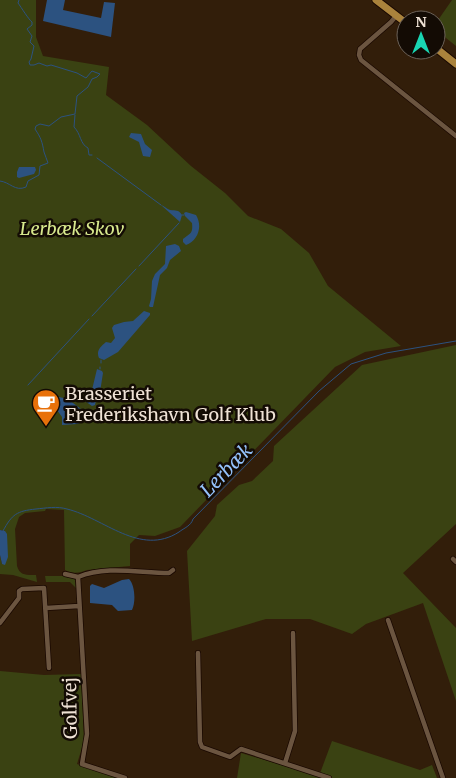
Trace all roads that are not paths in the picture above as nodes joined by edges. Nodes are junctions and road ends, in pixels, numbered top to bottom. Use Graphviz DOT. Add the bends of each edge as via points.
graph roads {
  1 [pos="376,0"];
  2 [pos="396,16"];
  3 [pos="446,56"];
  4 [pos="456,64"];
  5 [pos="456,136"];
  6 [pos="173,570"];
  7 [pos="66,574"];
  8 [pos="78,577"];
  9 [pos="79,606"];
  10 [pos="46,608"];
  11 [pos="388,620"];
  12 [pos="0,623"];
  13 [pos="293,633"];
  14 [pos="198,653"];
  15 [pos="49,668"];
  16 [pos="285,763"];
  17 [pos="125,778"];
  18 [pos="329,778"];
  19 [pos="443,778"];
  1 -- 2 [label="main road"];
  2 -- 5 [label="street" via="360,49 361,60"];
  3 -- 4 [label="main road"];
  6 -- 8 [label="street" via="169,573 100,571"];
  7 -- 8 [label="street"];
  8 -- 9 [label="street, Golfvej"];
  9 -- 10 [label="street"];
  9 -- 17 [label="street, Golfvej" via="87,734 82,764"];
  10 -- 12 [label="street, Golfvej" via="44,588 22,589"];
  10 -- 15 [label="street, Golfvej"];
  11 -- 19 [label="street"];
  13 -- 16 [label="street" via="295,731"];
  14 -- 16 [label="street" via="202,747 230,757 241,748"];
  16 -- 18 [label="street"];
}
